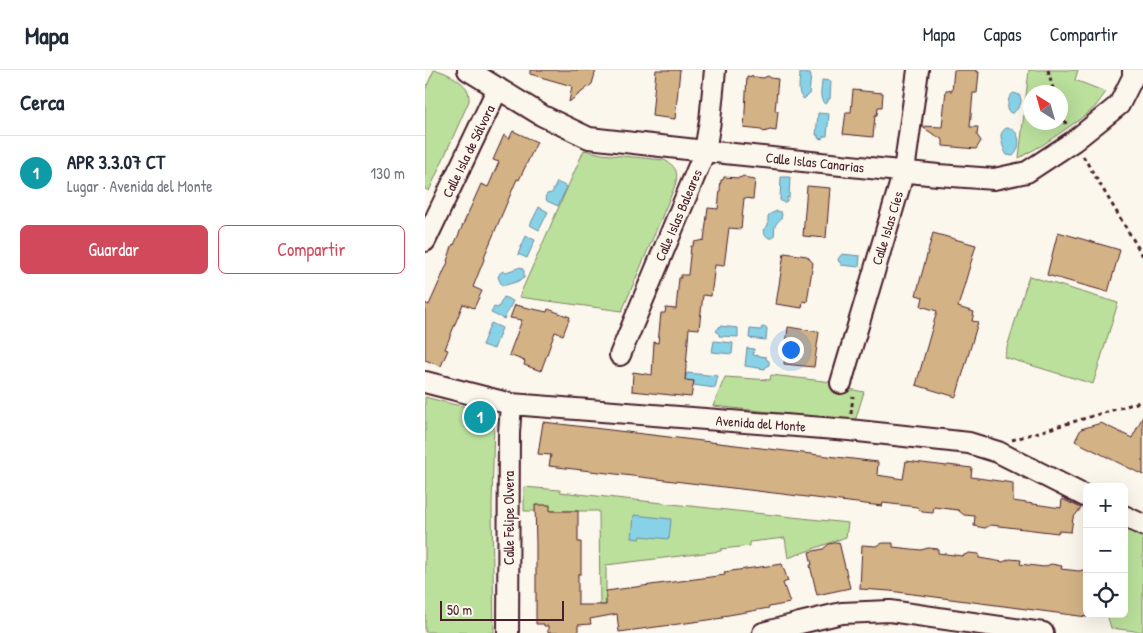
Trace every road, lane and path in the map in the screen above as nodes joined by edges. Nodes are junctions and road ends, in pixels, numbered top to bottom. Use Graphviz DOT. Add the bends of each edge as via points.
graph roads {
  1 [pos="468,70"];
  2 [pos="715,70"];
  3 [pos="918,70"];
  4 [pos="1048,70"];
  5 [pos="1133,70"];
  6 [pos="1052,85"];
  7 [pos="498,88"];
  8 [pos="1074,141"];
  9 [pos="705,151"];
  10 [pos="904,171"];
  11 [pos="425,241"];
  12 [pos="1143,256"];
  13 [pos="620,355"];
  14 [pos="425,382"];
  15 [pos="847,388"];
  16 [pos="1143,401"];
  17 [pos="511,404"];
  18 [pos="849,430"];
  19 [pos="985,448"];
  20 [pos="1083,495"];
  21 [pos="1128,518"];
  22 [pos="1143,525"];
  23 [pos="508,633"];
  24 [pos="763,633"];
  25 [pos="1043,633"];
  1 -- 7 [label="street, Calle Islas Canarias"];
  2 -- 9 [label="street, Calle Islas Baleares"];
  3 -- 10 [label="street, Calle Islas Cíes"];
  4 -- 6 [label="path"];
  5 -- 8 [label="street, Calle Islas Canarias" via="1133,77 1119,105"];
  7 -- 9 [label="street, Calle Islas Canarias" via="543,116 589,138"];
  7 -- 11 [label="street, Calle Isla de Sálvora"];
  8 -- 10 [label="street, Calle Islas Canarias" via="1027,172 994,179"];
  8 -- 12 [label="path"];
  9 -- 10 [label="street, Calle Islas Canarias"];
  9 -- 13 [label="street, Calle Islas Baleares"];
  10 -- 15 [label="street, Calle Islas Cíes"];
  14 -- 17 [label="street, Avenida del Monte"];
  15 -- 18 [label="path"];
  16 -- 19 [label="path"];
  17 -- 18 [label="street, Avenida del Monte"];
  17 -- 23 [label="street, Calle Felipe Olvera"];
  18 -- 19 [label="street, Avenida del Monte" via="969,443"];
  19 -- 20 [label="street, Avenida del Monte"];
  21 -- 22 [label="street"];
  24 -- 25 [label="street" via="842,613 890,611"];
}
